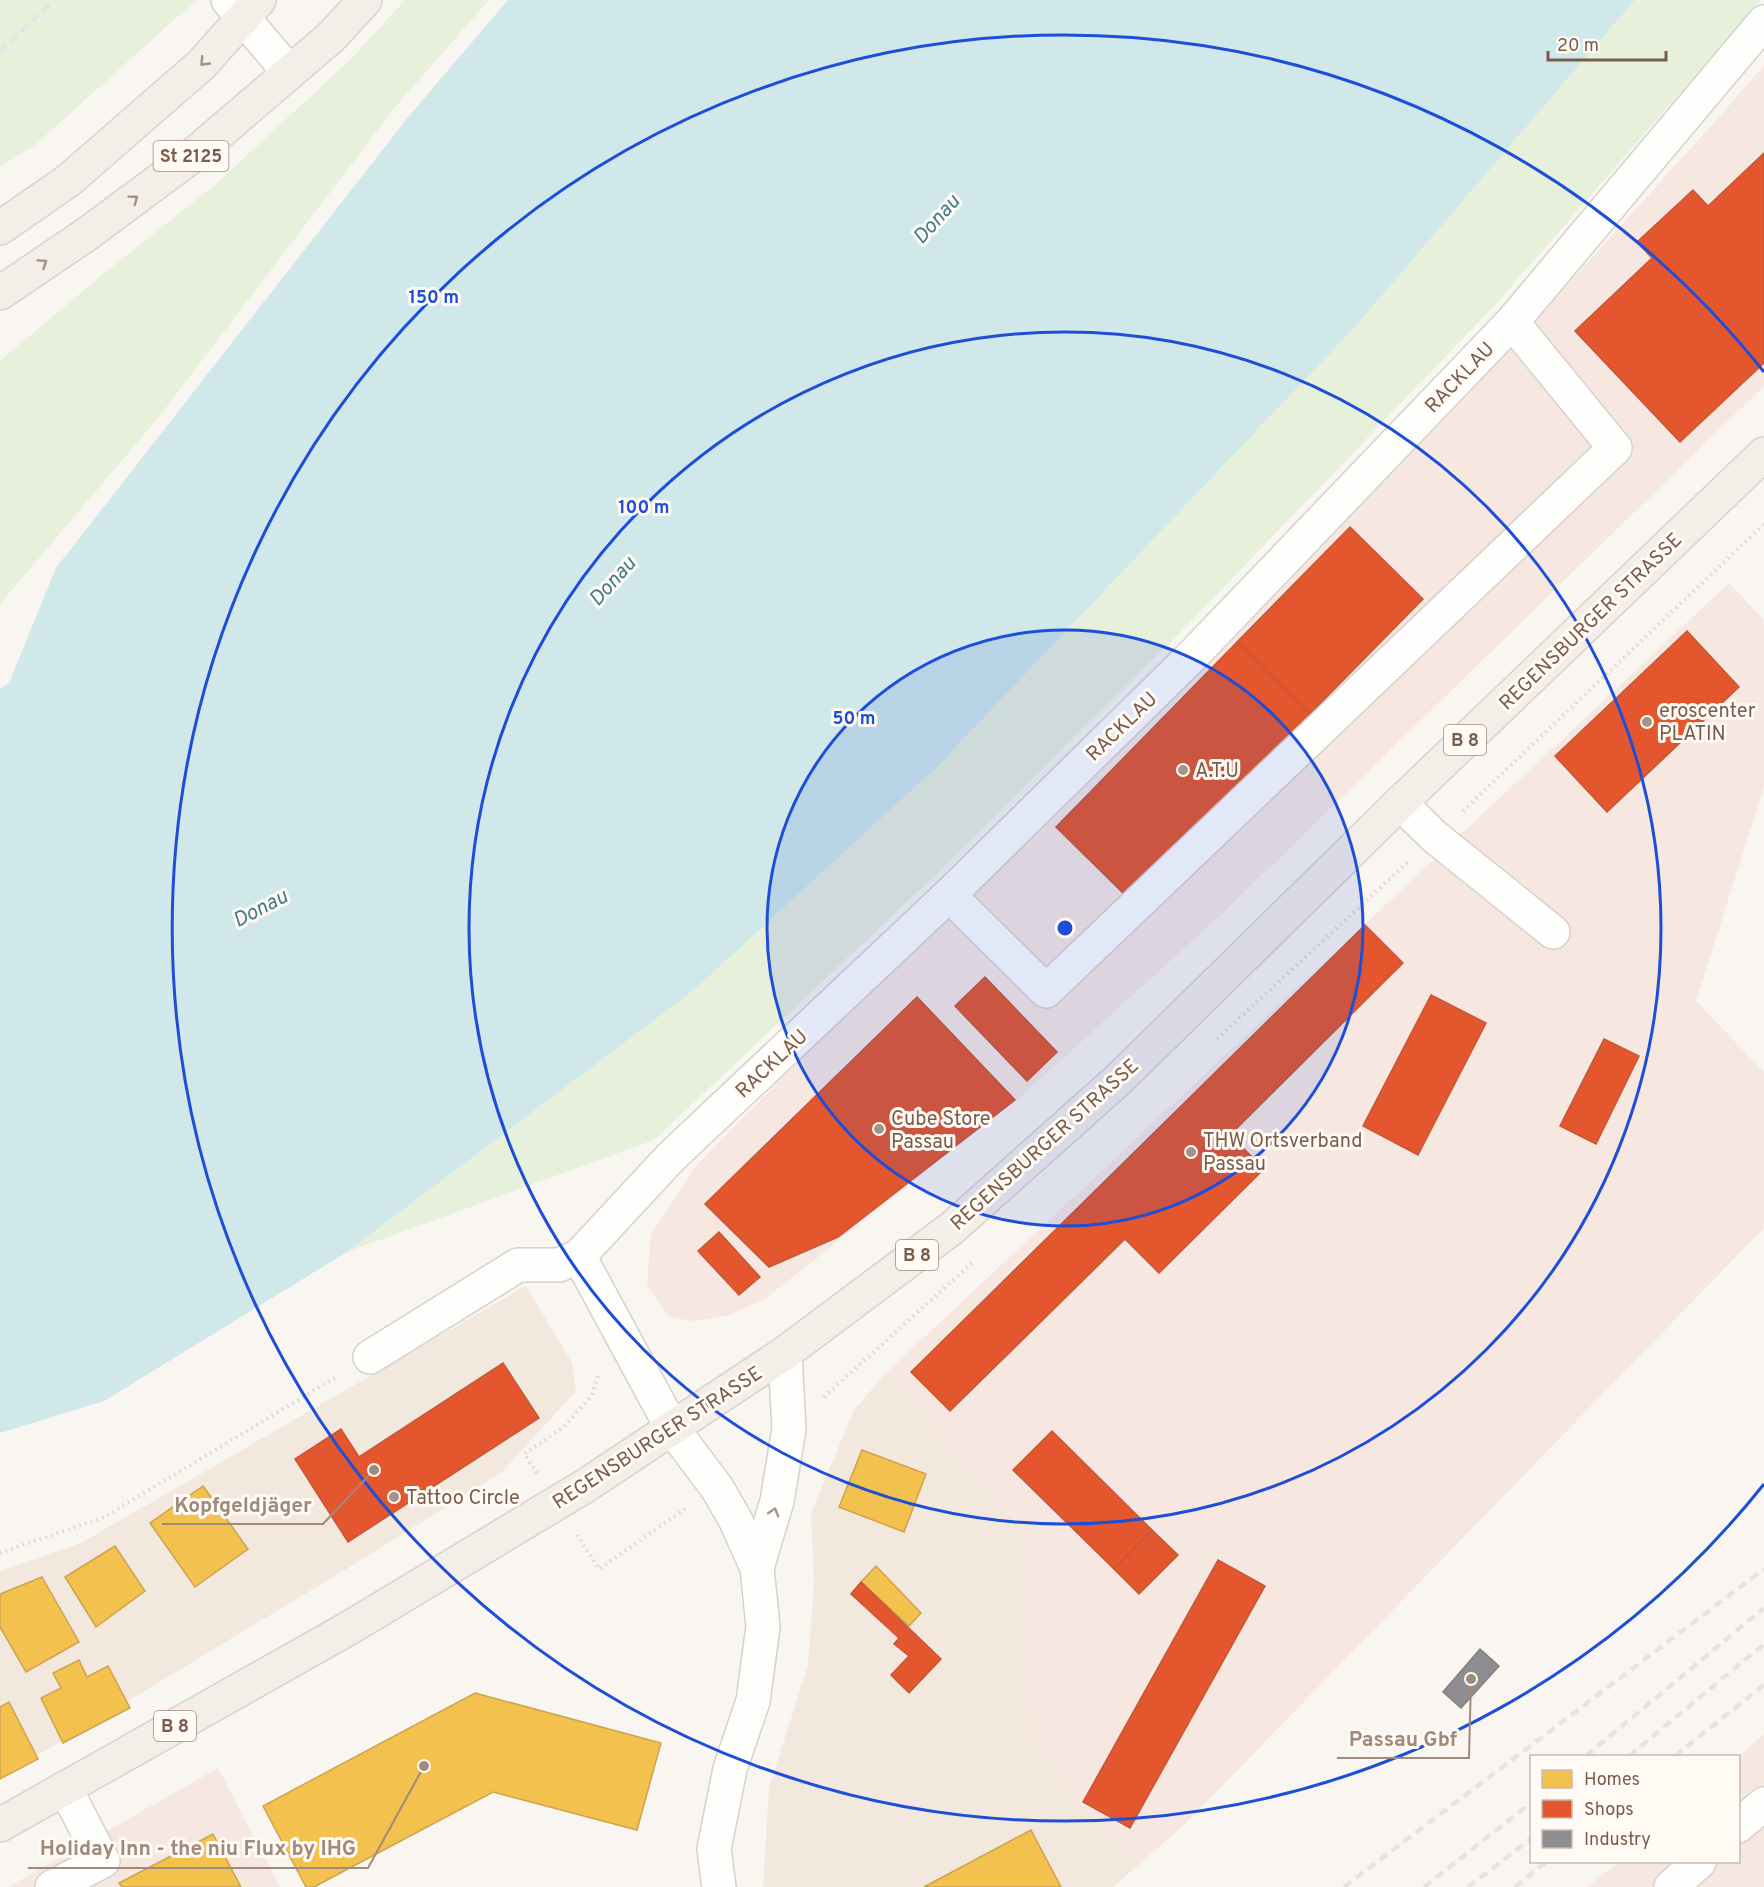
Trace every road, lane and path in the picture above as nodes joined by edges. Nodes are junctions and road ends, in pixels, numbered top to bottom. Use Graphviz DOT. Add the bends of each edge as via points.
graph roads {
  1 [pos="343,0"];
  2 [pos="365,0"];
  3 [pos="243,6"];
  4 [pos="1764,22"];
  5 [pos="289,72"];
  6 [pos="0,228"];
  7 [pos="0,293"];
  8 [pos="1512,322"];
  9 [pos="1764,454"];
  10 [pos="1400,803"];
  11 [pos="949,895"];
  12 [pos="1553,932"];
  13 [pos="579,1256"];
  14 [pos="785,1353"];
  15 [pos="370,1356"];
  16 [pos="600,1369"];
  17 [pos="672,1428"];
  18 [pos="556,1504"];
  19 [pos="0,1553"];
  20 [pos="757,1568"];
  21 [pos="65,1788"];
  22 [pos="1764,1804"];
  23 [pos="0,1825"];
  24 [pos="1740,1825"];
  25 [pos="1698,1863"];
  26 [pos="52,1887"];
  27 [pos="719,1887"];
  28 [pos="1671,1887"];
  1 -- 5 [label="main road"];
  2 -- 5 [label="main road" via="331,37"];
  3 -- 5 [label="street"];
  3 -- 6 [label="main road, St 2125, one-way" via="202,64 69,180"];
  4 -- 8 [label="street, RACKLAU"];
  7 -- 5 [label="main road, St 2125, one-way" via="192,156"];
  8 -- 11 [label="street, RACKLAU" via="1192,656"];
  8 -- 11 [label="street" via="1615,448 1046,992"];
  9 -- 10 [label="main road, REGENSBURGER STRASSE / B 8"];
  10 -- 12 [label="street" via="1435,837"];
  10 -- 14 [label="main road, REGENSBURGER STRASSE / B 8" via="1119,1079 952,1228"];
  11 -- 13 [label="street, RACKLAU" via="671,1157"];
  13 -- 15 [label="street" via="559,1265 518,1265"];
  13 -- 17 [label="street"];
  14 -- 17 [label="main road, REGENSBURGER STRASSE / B 8"];
  20 -- 14 [label="street, one-way" via="777,1501 789,1430"];
  15 -- 19 [label="path" via="104,1517"];
  16 -- 18 [label="path" via="592,1395 564,1427 524,1454"];
  17 -- 18 [label="main road, REGENSBURGER STRASSE / B 8"];
  17 -- 20 [label="street" via="717,1488"];
  18 -- 21 [label="main road, REGENSBURGER STRASSE / B 8" via="349,1628"];
  20 -- 27 [label="street" via="763,1626 753,1701 730,1769 714,1849"];
  21 -- 23 [label="main road, REGENSBURGER STRASSE / B 8"];
  21 -- 26 [label="street" via="103,1861"];
  22 -- 24 [label="street"];
  25 -- 28 [label="street"];
}
